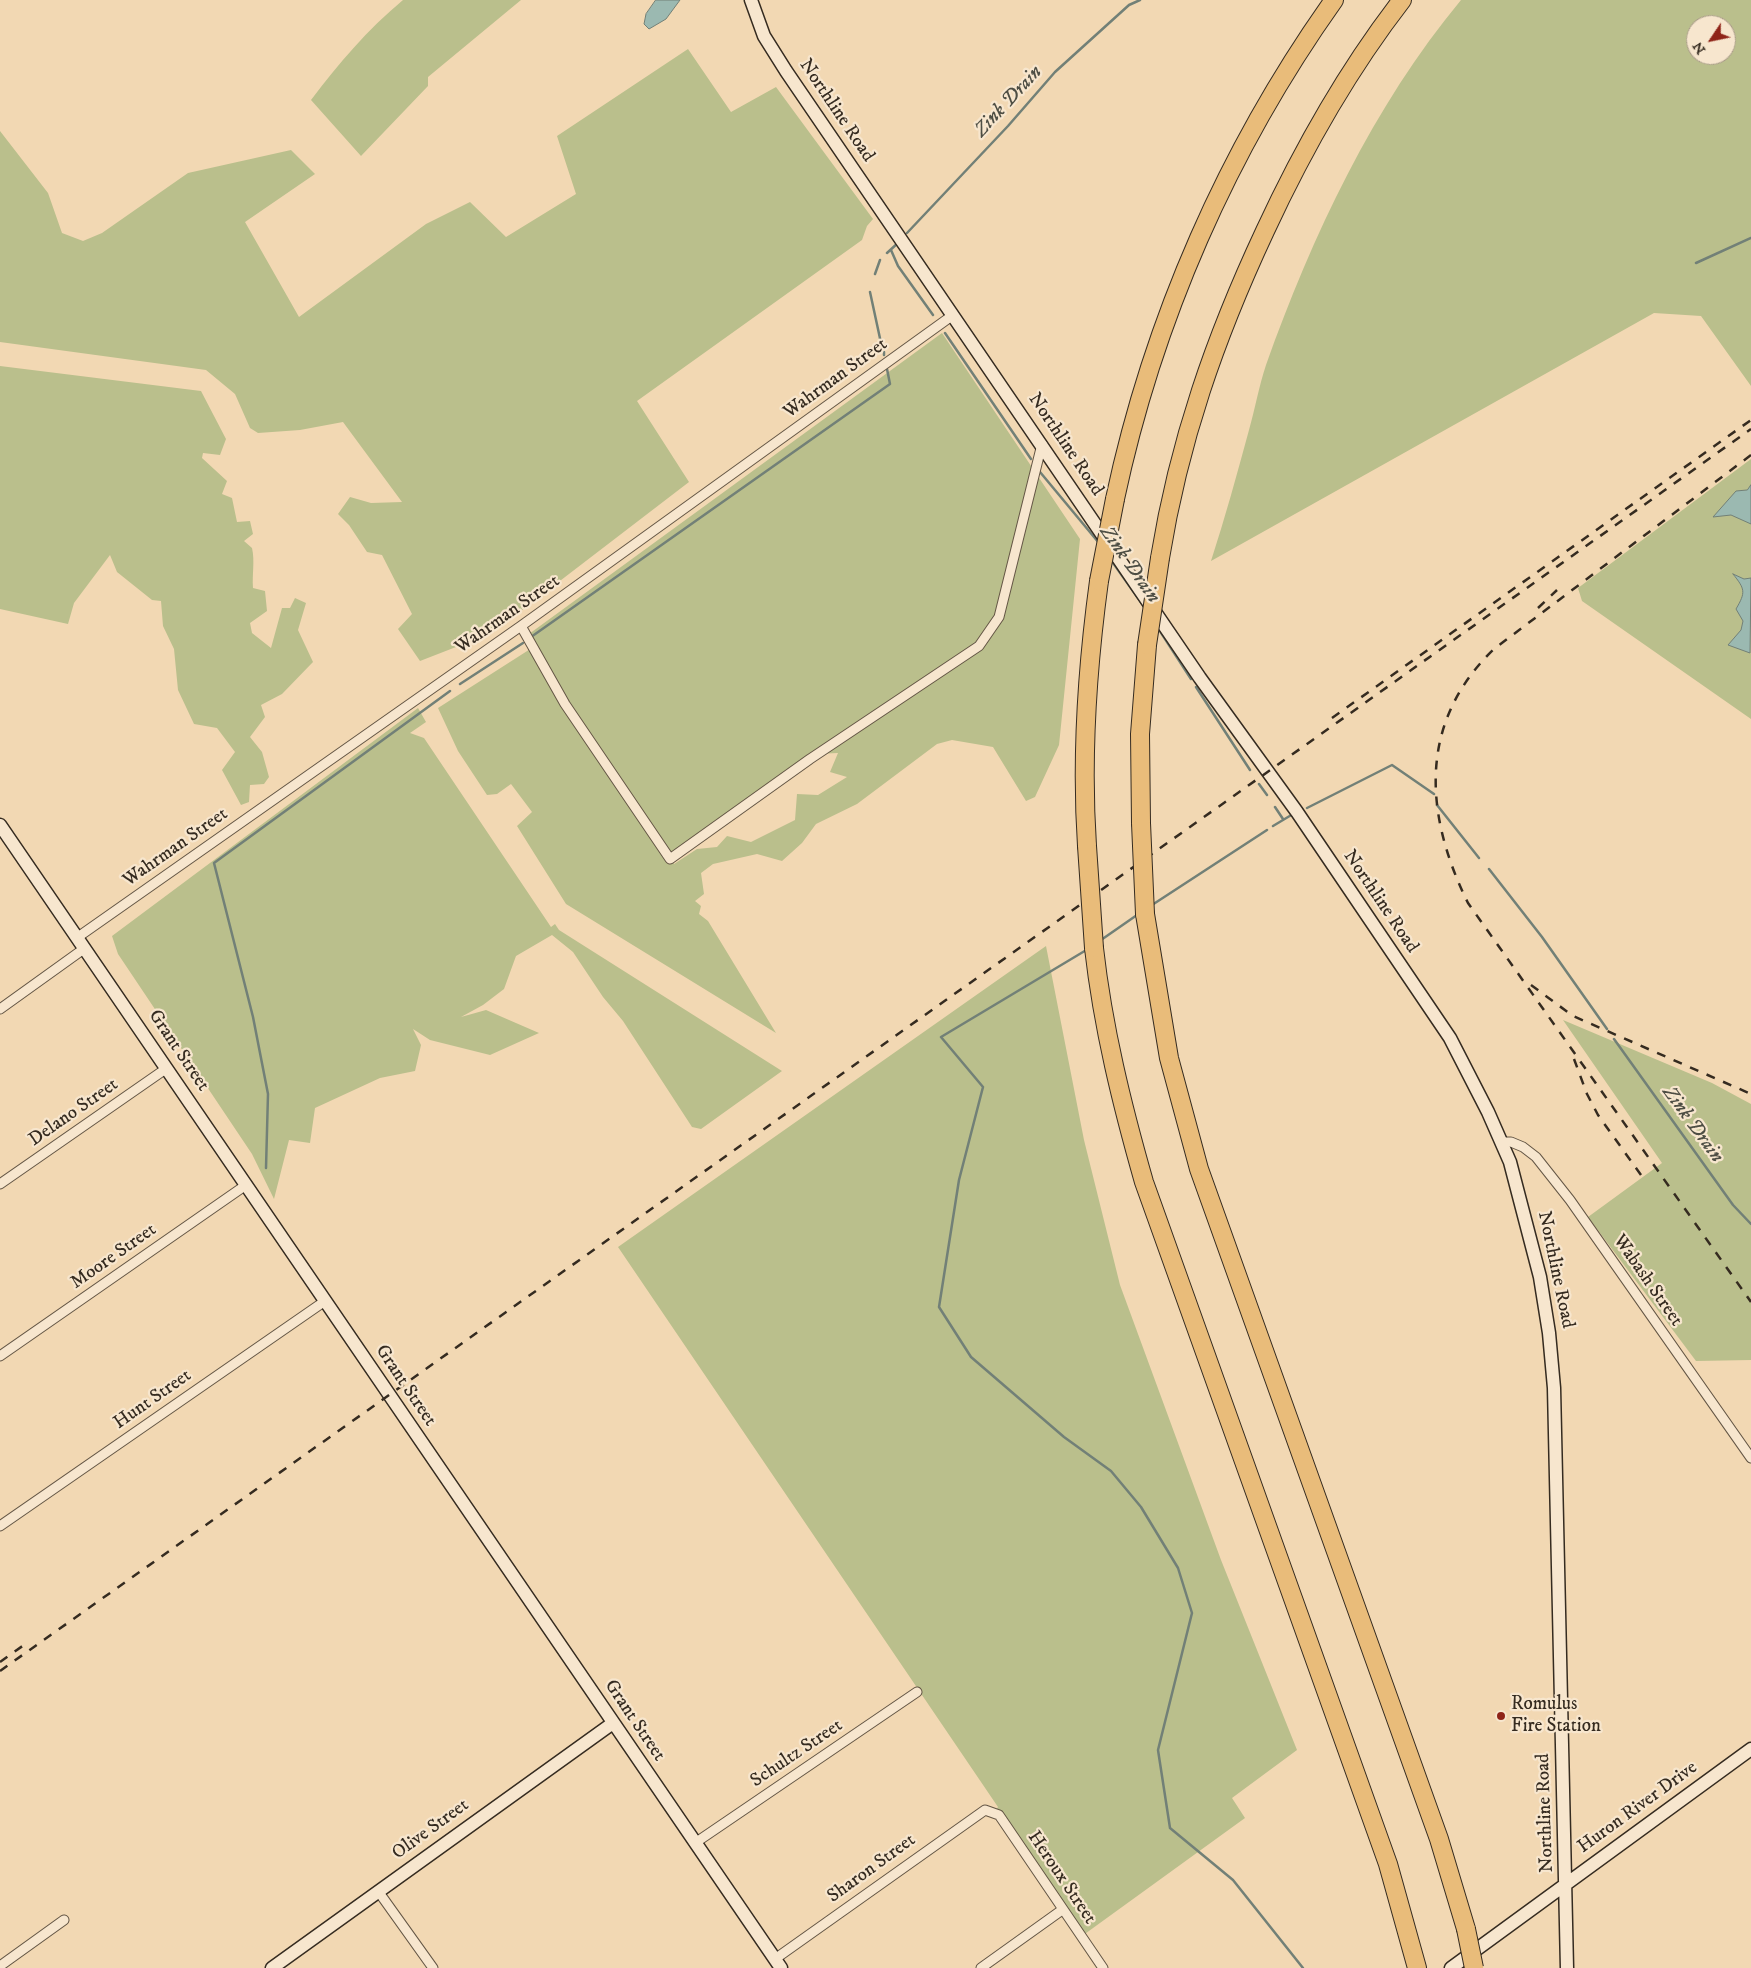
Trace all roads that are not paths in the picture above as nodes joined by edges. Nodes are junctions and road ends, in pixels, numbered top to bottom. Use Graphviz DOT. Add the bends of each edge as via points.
graph roads {
  1 [pos="751,0"];
  2 [pos="1334,0"];
  3 [pos="1402,0"];
  4 [pos="953,315"];
  5 [pos="1042,444"];
  6 [pos="521,626"];
  7 [pos="1,828"];
  8 [pos="82,943"];
  9 [pos="0,1009"];
  10 [pos="166,1068"];
  11 [pos="1502,1142"];
  12 [pos="0,1184"];
  13 [pos="246,1185"];
  14 [pos="325,1301"];
  15 [pos="0,1356"];
  16 [pos="1751,1458"];
  17 [pos="0,1526"];
  18 [pos="917,1692"];
  19 [pos="613,1723"];
  20 [pos="1751,1749"];
  21 [pos="990,1810"];
  22 [pos="695,1843"];
  23 [pos="1567,1884"];
  24 [pos="378,1891"];
  25 [pos="1062,1910"];
  26 [pos="64,1920"];
  27 [pos="778,1964"];
  28 [pos="1416,1964"];
  29 [pos="0,1966"];
  30 [pos="273,1968"];
  31 [pos="433,1968"];
  32 [pos="981,1968"];
  33 [pos="1103,1968"];
  34 [pos="1451,1968"];
  35 [pos="1474,1968"];
  36 [pos="1567,1968"];
  1 -- 4 [label="street, Northline Road" via="764,36 786,71"];
  2 -- 28 [label="highway, bridge" via="1254,128 1199,238 1161,333 1115,499 1099,580 1085,724 1084,801 1094,948 1103,1009 1115,1072 1144,1182 1384,1854"];
  3 -- 35 [label="highway, bridge" via="1320,122 1288,179 1222,327 1192,411 1170,498 1147,645 1140,734 1141,823 1145,914 1167,1049 1199,1169 1439,1839"];
  4 -- 5 [label="street, Northline Road"];
  4 -- 6 [label="street, Wahrman Street"];
  5 -- 6 [label="street" via="999,617 979,646 810,759 670,859 565,704"];
  5 -- 11 [label="street, Northline Road" via="1450,1038"];
  6 -- 8 [label="street, Wahrman Street"];
  7 -- 8 [label="street, Grant Street"];
  8 -- 9 [label="street, Wahrman Street"];
  8 -- 10 [label="street, Grant Street"];
  10 -- 12 [label="street, Delano Street"];
  10 -- 13 [label="street, Grant Street"];
  11 -- 16 [label="street, Wabash Street" via="1523,1147 1536,1157 1570,1200"];
  11 -- 23 [label="street, Northline Road" via="1534,1250 1552,1360"];
  13 -- 14 [label="street, Grant Street"];
  13 -- 15 [label="street, Moore Street"];
  14 -- 17 [label="street, Hunt Street"];
  14 -- 19 [label="street, Grant Street"];
  18 -- 22 [label="street, Schultz Street"];
  19 -- 22 [label="street, Grant Street"];
  19 -- 24 [label="street, Olive Street"];
  20 -- 23 [label="street, Huron River Drive"];
  21 -- 25 [label="street, Heroux Street" via="999,1815"];
  21 -- 27 [label="street, Sharon Street" via="978,1812"];
  22 -- 27 [label="street, Grant Street"];
  23 -- 34 [label="street, Huron River Drive"];
  23 -- 36 [label="street, Northline Road"];
  24 -- 30 [label="street, Olive Street"];
  24 -- 31 [label="street"];
  25 -- 32 [label="street"];
  25 -- 33 [label="street, Heroux Street"];
  26 -- 29 [label="street"];
}
